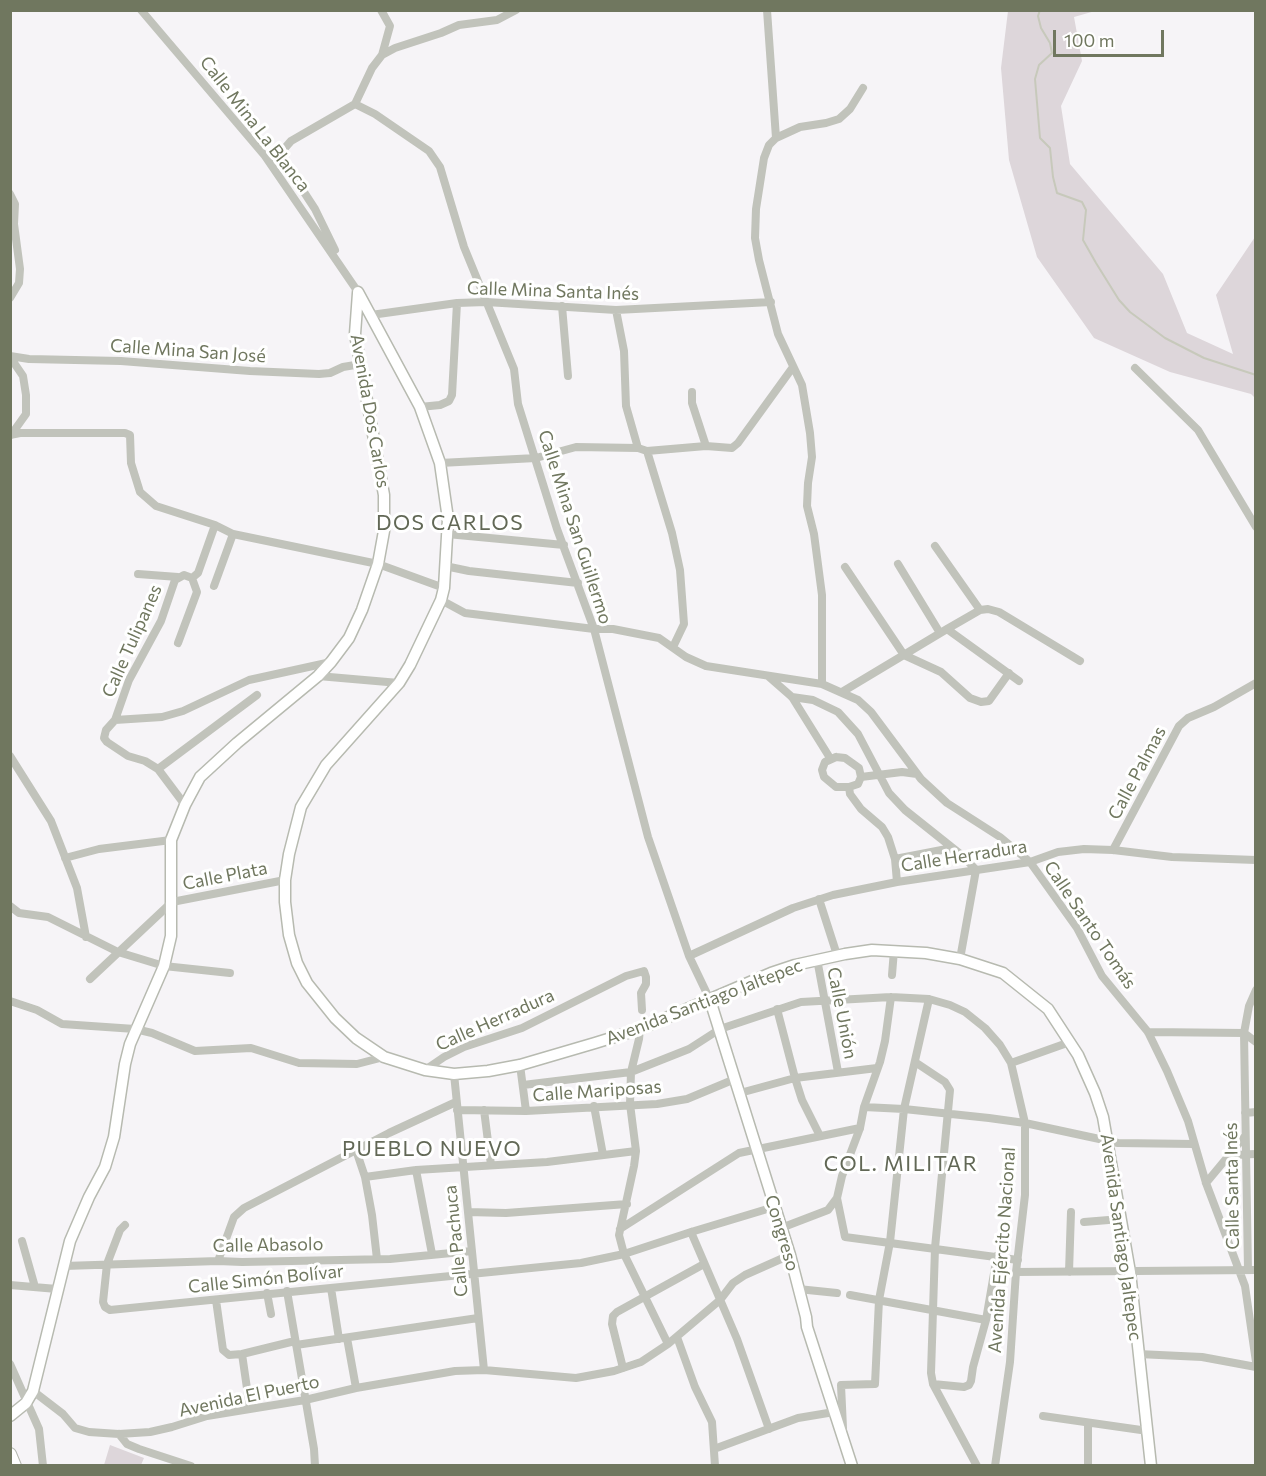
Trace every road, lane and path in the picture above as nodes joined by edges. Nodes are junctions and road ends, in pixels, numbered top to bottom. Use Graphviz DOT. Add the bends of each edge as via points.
graph roads {
  1 [pos="141,10"];
  2 [pos="381,10"];
  3 [pos="516,10"];
  4 [pos="767,10"];
  5 [pos="382,55"];
  6 [pos="863,88"];
  7 [pos="355,104"];
  8 [pos="776,138"];
  9 [pos="10,194"];
  10 [pos="340,263"];
  11 [pos="358,292"];
  12 [pos="10,298"];
  13 [pos="486,302"];
  14 [pos="771,302"];
  15 [pos="456,303"];
  16 [pos="562,306"];
  17 [pos="616,310"];
  18 [pos="371,315"];
  19 [pos="10,357"];
  20 [pos="362,364"];
  21 [pos="793,367"];
  22 [pos="1135,368"];
  23 [pos="568,376"];
  24 [pos="692,392"];
  25 [pos="420,407"];
  26 [pos="11,435"];
  27 [pos="706,446"];
  28 [pos="643,449"];
  29 [pos="536,458"];
  30 [pos="440,463"];
  31 [pos="215,525"];
  32 [pos="1256,526"];
  33 [pos="233,534"];
  34 [pos="447,534"];
  35 [pos="564,545"];
  36 [pos="936,546"];
  37 [pos="378,564"];
  38 [pos="898,564"];
  39 [pos="444,566"];
  40 [pos="845,567"];
  41 [pos="138,573"];
  42 [pos="178,577"];
  43 [pos="192,578"];
  44 [pos="578,583"];
  45 [pos="214,586"];
  46 [pos="444,588"];
  47 [pos="441,600"];
  48 [pos="980,610"];
  49 [pos="594,629"];
  50 [pos="944,631"];
  51 [pos="178,643"];
  52 [pos="672,647"];
  53 [pos="904,655"];
  54 [pos="1080,660"];
  55 [pos="331,662"];
  56 [pos="1009,673"];
  57 [pos="766,675"];
  58 [pos="318,676"];
  59 [pos="1019,681"];
  60 [pos="1256,682"];
  61 [pos="399,683"];
  62 [pos="822,684"];
  63 [pos="842,692"];
  64 [pos="257,695"];
  65 [pos="792,697"];
  66 [pos="115,720"];
  67 [pos="10,756"];
  68 [pos="830,758"];
  69 [pos="158,769"];
  70 [pos="917,774"];
  71 [pos="881,775"];
  72 [pos="861,777"];
  73 [pos="849,787"];
  74 [pos="185,805"];
  75 [pos="171,840"];
  76 [pos="952,848"];
  77 [pos="1113,850"];
  78 [pos="65,858"];
  79 [pos="895,859"];
  80 [pos="1256,860"];
  81 [pos="1030,861"];
  82 [pos="976,870"];
  83 [pos="285,880"];
  84 [pos="897,882"];
  85 [pos="819,899"];
  86 [pos="172,902"];
  87 [pos="10,906"];
  88 [pos="86,937"];
  89 [pos="894,950"];
  90 [pos="118,952"];
  91 [pos="837,955"];
  92 [pos="690,956"];
  93 [pos="817,959"];
  94 [pos="960,959"];
  95 [pos="164,966"];
  96 [pos="230,973"];
  97 [pos="892,975"];
  98 [pos="90,979"];
  99 [pos="1256,990"];
  100 [pos="891,997"];
  101 [pos="929,999"];
  102 [pos="710,1000"];
  103 [pos="824,1000"];
  104 [pos="10,1001"];
  105 [pos="777,1009"];
  106 [pos="642,1010"];
  107 [pos="135,1029"];
  108 [pos="640,1029"];
  109 [pos="720,1029"];
  110 [pos="1148,1032"];
  111 [pos="1244,1033"];
  112 [pos="1070,1042"];
  113 [pos="1256,1042"];
  114 [pos="384,1057"];
  115 [pos="915,1062"];
  116 [pos="1011,1064"];
  117 [pos="520,1065"];
  118 [pos="877,1068"];
  119 [pos="425,1070"];
  120 [pos="631,1072"];
  121 [pos="838,1072"];
  122 [pos="453,1074"];
  123 [pos="795,1078"];
  124 [pos="735,1079"];
  125 [pos="523,1085"];
  126 [pos="740,1093"];
  127 [pos="630,1104"];
  128 [pos="457,1106"];
  129 [pos="594,1106"];
  130 [pos="864,1107"];
  131 [pos="904,1109"];
  132 [pos="484,1110"];
  133 [pos="526,1111"];
  134 [pos="1256,1112"];
  135 [pos="1245,1113"];
  136 [pos="947,1115"];
  137 [pos="1025,1123"];
  138 [pos="860,1128"];
  139 [pos="820,1136"];
  140 [pos="1245,1136"];
  141 [pos="1109,1142"];
  142 [pos="1194,1144"];
  143 [pos="757,1148"];
  144 [pos="356,1150"];
  145 [pos="636,1151"];
  146 [pos="1246,1154"];
  147 [pos="1256,1154"];
  148 [pos="603,1155"];
  149 [pos="1229,1155"];
  150 [pos="491,1165"];
  151 [pos="463,1166"];
  152 [pos="416,1170"];
  153 [pos="365,1177"];
  154 [pos="1206,1183"];
  155 [pos="837,1197"];
  156 [pos="627,1204"];
  157 [pos="774,1208"];
  158 [pos="468,1212"];
  159 [pos="1071,1212"];
  160 [pos="1121,1219"];
  161 [pos="1084,1222"];
  162 [pos="125,1225"];
  163 [pos="781,1228"];
  164 [pos="620,1229"];
  165 [pos="691,1232"];
  166 [pos="22,1241"];
  167 [pos="890,1242"];
  168 [pos="935,1248"];
  169 [pos="472,1251"];
  170 [pos="432,1254"];
  171 [pos="624,1254"];
  172 [pos="790,1255"];
  173 [pos="997,1256"];
  174 [pos="377,1259"];
  175 [pos="1018,1260"];
  176 [pos="218,1261"];
  177 [pos="107,1264"];
  178 [pos="704,1264"];
  179 [pos="64,1266"];
  180 [pos="1238,1270"];
  181 [pos="1252,1270"];
  182 [pos="1016,1272"];
  183 [pos="1070,1272"];
  184 [pos="1130,1272"];
  185 [pos="474,1275"];
  186 [pos="10,1285"];
  187 [pos="35,1287"];
  188 [pos="331,1288"];
  189 [pos="57,1289"];
  190 [pos="798,1289"];
  191 [pos="287,1291"];
  192 [pos="267,1293"];
  193 [pos="837,1293"];
  194 [pos="850,1296"];
  195 [pos="646,1297"];
  196 [pos="216,1300"];
  197 [pos="720,1300"];
  198 [pos="879,1300"];
  199 [pos="932,1309"];
  200 [pos="271,1314"];
  201 [pos="478,1318"];
  202 [pos="986,1320"];
  203 [pos="677,1337"];
  204 [pos="343,1339"];
  205 [pos="296,1343"];
  206 [pos="668,1344"];
  207 [pos="242,1354"];
  208 [pos="1138,1354"];
  209 [pos="10,1364"];
  210 [pos="1256,1365"];
  211 [pos="623,1368"];
  212 [pos="484,1370"];
  213 [pos="933,1384"];
  214 [pos="356,1388"];
  215 [pos="33,1390"];
  216 [pos="305,1400"];
  217 [pos="27,1403"];
  218 [pos="249,1409"];
  219 [pos="834,1412"];
  220 [pos="10,1416"];
  221 [pos="1043,1416"];
  222 [pos="1088,1424"];
  223 [pos="769,1429"];
  224 [pos="1149,1431"];
  225 [pos="119,1434"];
  226 [pos="843,1435"];
  227 [pos="714,1449"];
  228 [pos="10,1454"];
  229 [pos="318,1465"];
  230 [pos="15,1466"];
  231 [pos="43,1466"];
  232 [pos="191,1466"];
  233 [pos="715,1466"];
  234 [pos="852,1466"];
  235 [pos="977,1466"];
  236 [pos="995,1466"];
  237 [pos="1088,1466"];
  238 [pos="1151,1466"];
  1 -- 10 [label="street, Calle Mina La Blanca" via="266,156"];
  2 -- 5 [label="street" via="390,26"];
  3 -- 5 [label="street" via="497,20 459,25"];
  4 -- 8 [label="street"];
  5 -- 7 [label="street"];
  6 -- 8 [label="street" via="839,119 800,127"];
  7 -- 10 [label="street" via="291,141 282,155 315,209"];
  7 -- 13 [label="street, Calle Mina San Guillermo" via="429,151 440,167 464,247"];
  8 -- 14 [label="street" via="764,158 755,238"];
  9 -- 12 [label="street" via="15,204 20,269 19,283"];
  10 -- 11 [label="street, Calle Mina La Blanca"];
  11 -- 18 [label="street, Avenida Santiago Jaltepec"];
  11 -- 20 [label="street, Avenida Dos Carlos" via="355,334"];
  13 -- 15 [label="street, Calle Mina Santa Inés"];
  13 -- 16 [label="street, Calle Mina Santa Inés"];
  13 -- 29 [label="street, Calle Mina San Guillermo" via="514,369 518,404"];
  14 -- 17 [label="street, Calle Mina Santa Inés"];
  14 -- 21 [label="street" via="778,334"];
  15 -- 18 [label="street, Calle Mina Santa Inés"];
  15 -- 25 [label="street" via="452,395 440,405"];
  16 -- 17 [label="street, Calle Mina Santa Inés"];
  16 -- 23 [label="street"];
  17 -- 28 [label="street" via="624,351 626,406"];
  18 -- 25 [label="street, Avenida Santiago Jaltepec"];
  19 -- 20 [label="street, Calle Mina San José" via="319,374"];
  19 -- 26 [label="street" via="23,376 26,395 26,414"];
  20 -- 37 [label="street, Avenida Dos Carlos" via="384,495 384,531"];
  21 -- 27 [label="street" via="738,443 732,447"];
  21 -- 62 [label="street" via="802,385 810,433 807,506 822,596"];
  22 -- 32 [label="street" via="1198,430"];
  24 -- 27 [label="street"];
  25 -- 30 [label="street, Avenida Santiago Jaltepec"];
  26 -- 31 [label="street" via="130,435 135,483 146,499 156,506"];
  27 -- 28 [label="street"];
  28 -- 29 [label="street" via="576,447"];
  28 -- 52 [label="street" via="672,532 680,570 684,624"];
  29 -- 30 [label="street"];
  29 -- 35 [label="street, Calle Mina San Guillermo"];
  30 -- 34 [label="street, Avenida Santiago Jaltepec"];
  31 -- 33 [label="street"];
  31 -- 43 [label="street" via="198,573"];
  33 -- 37 [label="street"];
  33 -- 45 [label="street"];
  34 -- 35 [label="street"];
  34 -- 39 [label="street, Avenida Santiago Jaltepec"];
  35 -- 44 [label="street, Calle Mina San Guillermo"];
  36 -- 48 [label="street"];
  37 -- 46 [label="street"];
  37 -- 55 [label="street, Avenida Dos Carlos" via="349,638"];
  38 -- 50 [label="street"];
  39 -- 44 [label="street"];
  39 -- 46 [label="street, Avenida Santiago Jaltepec"];
  40 -- 53 [label="street"];
  41 -- 42 [label="street"];
  42 -- 43 [label="street, Calle Tulipanes"];
  42 -- 66 [label="street, Calle Tulipanes" via="161,621 129,680"];
  43 -- 51 [label="street" via="197,592"];
  44 -- 49 [label="street, Calle Mina San Guillermo"];
  46 -- 47 [label="street, Avenida Santiago Jaltepec"];
  47 -- 49 [label="street, Calle Santo Tomás" via="465,613"];
  47 -- 61 [label="street, Avenida Santiago Jaltepec"];
  48 -- 50 [label="street"];
  48 -- 54 [label="street" via="999,612"];
  49 -- 52 [label="street, Calle Santo Tomás" via="659,638"];
  49 -- 92 [label="street, Calle Mina San Guillermo" via="648,837"];
  50 -- 53 [label="street"];
  50 -- 56 [label="street"];
  52 -- 57 [label="street, Calle Santo Tomás" via="706,666"];
  53 -- 56 [label="street" via="941,672 970,698 981,702 989,701"];
  53 -- 63 [label="street"];
  55 -- 58 [label="street, Avenida Dos Carlos"];
  55 -- 66 [label="street" via="249,680 162,717"];
  56 -- 59 [label="street"];
  57 -- 62 [label="street, Calle Santo Tomás"];
  57 -- 65 [label="street"];
  58 -- 61 [label="street"];
  58 -- 74 [label="street, Avenida Dos Carlos" via="200,777"];
  60 -- 77 [label="street, Calle Palmas" via="1179,726"];
  61 -- 83 [label="street, Avenida Santiago Jaltepec" via="326,765 301,807"];
  62 -- 63 [label="street, Calle Santo Tomás"];
  63 -- 70 [label="street, Calle Santo Tomás" via="871,712"];
  64 -- 69 [label="street"];
  65 -- 68 [label="street"];
  65 -- 71 [label="street" via="813,700 838,712 858,734"];
  66 -- 69 [label="street, Calle Tulipanes" via="106,730 107,742"];
  67 -- 78 [label="street" via="51,821"];
  68 -- 72 [label="street" via="845,758 854,763 860,768"];
  68 -- 73 [label="street" via="822,770 824,777 836,787"];
  69 -- 74 [label="street"];
  70 -- 71 [label="street"];
  70 -- 81 [label="street, Calle Santo Tomás" via="947,803"];
  71 -- 72 [label="street"];
  71 -- 76 [label="street" via="890,794 905,810"];
  72 -- 73 [label="street"];
  73 -- 79 [label="street" via="861,809 882,827"];
  74 -- 75 [label="street, Avenida Dos Carlos"];
  75 -- 78 [label="street" via="99,849"];
  75 -- 86 [label="street"];
  76 -- 79 [label="street"];
  76 -- 82 [label="street"];
  77 -- 80 [label="street, Calle Herradura"];
  77 -- 81 [label="street, Calle Herradura" via="1058,852"];
  78 -- 88 [label="street" via="77,888"];
  79 -- 84 [label="street"];
  81 -- 82 [label="street, Calle Herradura"];
  81 -- 110 [label="street, Calle Santo Tomás" via="1077,928 1102,976"];
  82 -- 84 [label="street, Calle Herradura"];
  82 -- 94 [label="street"];
  83 -- 86 [label="street, Calle Plata"];
  83 -- 114 [label="street, Avenida Santiago Jaltepec" via="289,935 307,983 335,1018"];
  84 -- 85 [label="street, Calle Herradura"];
  85 -- 91 [label="street"];
  85 -- 92 [label="street, Calle Herradura"];
  86 -- 90 [label="street"];
  86 -- 95 [label="street" via="171,936"];
  87 -- 88 [label="street" via="19,913 48,917"];
  88 -- 90 [label="street"];
  89 -- 91 [label="street, Avenida Santiago Jaltepec"];
  89 -- 94 [label="street, Avenida Santiago Jaltepec"];
  89 -- 97 [label="street"];
  90 -- 95 [label="street"];
  90 -- 98 [label="street"];
  91 -- 93 [label="street, Avenida Santiago Jaltepec"];
  92 -- 102 [label="street, Calle Mina San Guillermo"];
  93 -- 102 [label="street, Avenida Santiago Jaltepec" via="771,973"];
  93 -- 103 [label="street, Calle Unión"];
  94 -- 112 [label="street, Avenida Santiago Jaltepec" via="1003,973 1027,990 1048,1009"];
  95 -- 96 [label="street"];
  95 -- 107 [label="street"];
  99 -- 111 [label="street"];
  100 -- 101 [label="street, Avenida Ejército Nacional"];
  100 -- 103 [label="street, Avenida Ejército Nacional"];
  100 -- 118 [label="street"];
  101 -- 115 [label="street"];
  101 -- 116 [label="street, Avenida Ejército Nacional" via="965,1012 985,1028"];
  102 -- 108 [label="street, Avenida Santiago Jaltepec"];
  102 -- 109 [label="street, Congreso"];
  103 -- 105 [label="street, Avenida Ejército Nacional"];
  103 -- 121 [label="street, Calle Unión"];
  104 -- 107 [label="street" via="62,1024"];
  105 -- 109 [label="street, Avenida Ejército Nacional"];
  105 -- 123 [label="street"];
  106 -- 119 [label="street, Calle Herradura" via="644,971 626,976 522,1028 464,1047"];
  107 -- 114 [label="street" via="195,1051 251,1048 299,1063 357,1064"];
  107 -- 179 [label="street" via="125,1064 117,1127 105,1167 70,1241"];
  108 -- 117 [label="street, Avenida Santiago Jaltepec"];
  108 -- 120 [label="street"];
  109 -- 120 [label="street, Avenida Ejército Nacional" via="689,1049"];
  109 -- 124 [label="street, Congreso"];
  110 -- 111 [label="street"];
  110 -- 142 [label="street, Calle Santo Tomás" via="1184,1111"];
  111 -- 113 [label="street"];
  111 -- 135 [label="street"];
  112 -- 116 [label="street"];
  112 -- 141 [label="street, Avenida Santiago Jaltepec" via="1095,1093"];
  114 -- 119 [label="street, Avenida Santiago Jaltepec"];
  115 -- 131 [label="street"];
  115 -- 136 [label="street" via="948,1086"];
  116 -- 137 [label="street, Avenida Ejército Nacional"];
  117 -- 122 [label="street, Avenida Santiago Jaltepec"];
  117 -- 125 [label="street"];
  118 -- 121 [label="street"];
  118 -- 130 [label="street"];
  119 -- 122 [label="street, Avenida Santiago Jaltepec"];
  120 -- 125 [label="street, Avenida Ejército Nacional"];
  120 -- 127 [label="street"];
  121 -- 123 [label="street"];
  122 -- 128 [label="street, Calle Pachuca"];
  123 -- 126 [label="street"];
  123 -- 139 [label="street"];
  124 -- 126 [label="street, Congreso"];
  124 -- 127 [label="street, Calle Mariposas" via="687,1099"];
  125 -- 133 [label="street"];
  126 -- 143 [label="street, Congreso"];
  127 -- 129 [label="street, Calle Mariposas"];
  127 -- 145 [label="street"];
  128 -- 132 [label="street, Calle Mariposas"];
  128 -- 144 [label="street"];
  128 -- 151 [label="street, Calle Pachuca"];
  129 -- 133 [label="street, Calle Mariposas"];
  129 -- 148 [label="street"];
  130 -- 131 [label="street"];
  130 -- 138 [label="street"];
  131 -- 136 [label="street"];
  131 -- 167 [label="street"];
  132 -- 133 [label="street, Calle Mariposas"];
  132 -- 150 [label="street"];
  134 -- 135 [label="street, Calle Santa Inés"];
  135 -- 140 [label="street, Calle Santa Inés"];
  136 -- 137 [label="street"];
  136 -- 168 [label="street"];
  137 -- 141 [label="street"];
  137 -- 175 [label="street, Avenida Ejército Nacional"];
  138 -- 139 [label="street"];
  138 -- 155 [label="street"];
  139 -- 143 [label="street"];
  140 -- 146 [label="street, Calle Santa Inés"];
  140 -- 149 [label="street"];
  141 -- 142 [label="street"];
  141 -- 160 [label="street, Avenida Santiago Jaltepec"];
  142 -- 154 [label="street, Calle Santo Tomás"];
  143 -- 157 [label="street, Congreso"];
  143 -- 164 [label="street" via="739,1153"];
  144 -- 153 [label="street"];
  144 -- 176 [label="street" via="244,1208 234,1217"];
  145 -- 148 [label="street"];
  145 -- 156 [label="street"];
  146 -- 147 [label="street"];
  146 -- 149 [label="street"];
  146 -- 181 [label="street, Calle Santa Inés"];
  148 -- 150 [label="street"];
  149 -- 154 [label="street"];
  150 -- 151 [label="street"];
  151 -- 152 [label="street"];
  151 -- 158 [label="street, Calle Pachuca"];
  152 -- 153 [label="street"];
  152 -- 170 [label="street"];
  153 -- 174 [label="street"];
  154 -- 180 [label="street, Calle Santo Tomás"];
  155 -- 163 [label="street" via="828,1210"];
  155 -- 167 [label="street" via="845,1237"];
  156 -- 158 [label="street"];
  156 -- 164 [label="street"];
  157 -- 163 [label="street, Congreso"];
  157 -- 165 [label="street, Calle Simón Bolívar"];
  158 -- 169 [label="street, Calle Pachuca"];
  159 -- 183 [label="street"];
  160 -- 161 [label="street"];
  160 -- 184 [label="street, Avenida Santiago Jaltepec"];
  162 -- 177 [label="street"];
  163 -- 172 [label="street, Congreso"];
  164 -- 171 [label="street"];
  165 -- 171 [label="street, Calle Simón Bolívar"];
  165 -- 178 [label="street"];
  166 -- 187 [label="street"];
  167 -- 168 [label="street"];
  167 -- 198 [label="street"];
  168 -- 173 [label="street"];
  168 -- 199 [label="street"];
  169 -- 170 [label="street, Calle Abasolo"];
  169 -- 185 [label="street, Calle Pachuca"];
  170 -- 174 [label="street, Calle Abasolo"];
  171 -- 185 [label="street, Calle Simón Bolívar"];
  171 -- 195 [label="street"];
  172 -- 190 [label="street, Congreso"];
  172 -- 197 [label="street, Avenida El Puerto" via="745,1275"];
  173 -- 175 [label="street"];
  173 -- 202 [label="street"];
  174 -- 176 [label="street, Calle Abasolo"];
  175 -- 182 [label="street, Avenida Ejército Nacional"];
  176 -- 177 [label="street, Calle Abasolo"];
  177 -- 179 [label="street, Calle Abasolo"];
  177 -- 196 [label="street, Calle Simón Bolívar" via="103,1302 110,1310"];
  178 -- 195 [label="street"];
  178 -- 197 [label="street"];
  179 -- 189 [label="street"];
  180 -- 181 [label="street"];
  180 -- 184 [label="street"];
  180 -- 210 [label="street, Calle Santo Tomás" via="1245,1286"];
  182 -- 183 [label="street"];
  182 -- 236 [label="street, Avenida Ejército Nacional" via="1010,1362"];
  183 -- 184 [label="street"];
  184 -- 208 [label="street, Avenida Santiago Jaltepec"];
  185 -- 188 [label="street, Calle Simón Bolívar"];
  185 -- 201 [label="street, Calle Pachuca"];
  186 -- 187 [label="street"];
  187 -- 189 [label="street"];
  188 -- 191 [label="street, Calle Simón Bolívar"];
  188 -- 204 [label="street"];
  189 -- 215 [label="street"];
  190 -- 193 [label="street"];
  190 -- 219 [label="street, Congreso"];
  191 -- 192 [label="street, Calle Simón Bolívar"];
  191 -- 205 [label="street"];
  192 -- 196 [label="street, Calle Simón Bolívar"];
  192 -- 200 [label="street"];
  194 -- 198 [label="street"];
  195 -- 206 [label="street"];
  195 -- 211 [label="street" via="613,1316"];
  196 -- 207 [label="street" via="223,1350 229,1355"];
  197 -- 203 [label="street, Avenida El Puerto"];
  197 -- 223 [label="street"];
  198 -- 199 [label="street"];
  198 -- 226 [label="street" via="875,1384 842,1385"];
  199 -- 202 [label="street"];
  199 -- 213 [label="street"];
  201 -- 204 [label="street"];
  201 -- 212 [label="street, Calle Pachuca"];
  202 -- 213 [label="street" via="969,1385"];
  203 -- 206 [label="street, Avenida El Puerto"];
  203 -- 227 [label="street" via="712,1422"];
  204 -- 205 [label="street"];
  204 -- 214 [label="street"];
  205 -- 207 [label="street"];
  205 -- 216 [label="street"];
  206 -- 211 [label="street, Avenida El Puerto" via="641,1362"];
  207 -- 218 [label="street"];
  208 -- 210 [label="street"];
  208 -- 224 [label="street, Avenida Santiago Jaltepec"];
  209 -- 217 [label="street"];
  211 -- 212 [label="street, Avenida El Puerto" via="576,1378"];
  212 -- 214 [label="street, Avenida El Puerto" via="455,1371"];
  213 -- 235 [label="street"];
  214 -- 216 [label="street, Avenida El Puerto"];
  215 -- 217 [label="street"];
  215 -- 225 [label="street, Avenida El Puerto" via="75,1428"];
  216 -- 218 [label="street, Avenida El Puerto"];
  216 -- 229 [label="street"];
  217 -- 220 [label="street"];
  217 -- 231 [label="street" via="39,1429"];
  218 -- 225 [label="street, Avenida El Puerto" via="150,1432"];
  219 -- 223 [label="street" via="798,1418"];
  219 -- 226 [label="street, Congreso"];
  221 -- 222 [label="street"];
  222 -- 224 [label="street"];
  222 -- 237 [label="street"];
  223 -- 227 [label="street"];
  224 -- 238 [label="street, Avenida Santiago Jaltepec"];
  225 -- 232 [label="street" via="139,1449"];
  226 -- 234 [label="street, Congreso"];
  227 -- 233 [label="street"];
  228 -- 230 [label="main road"];
}
